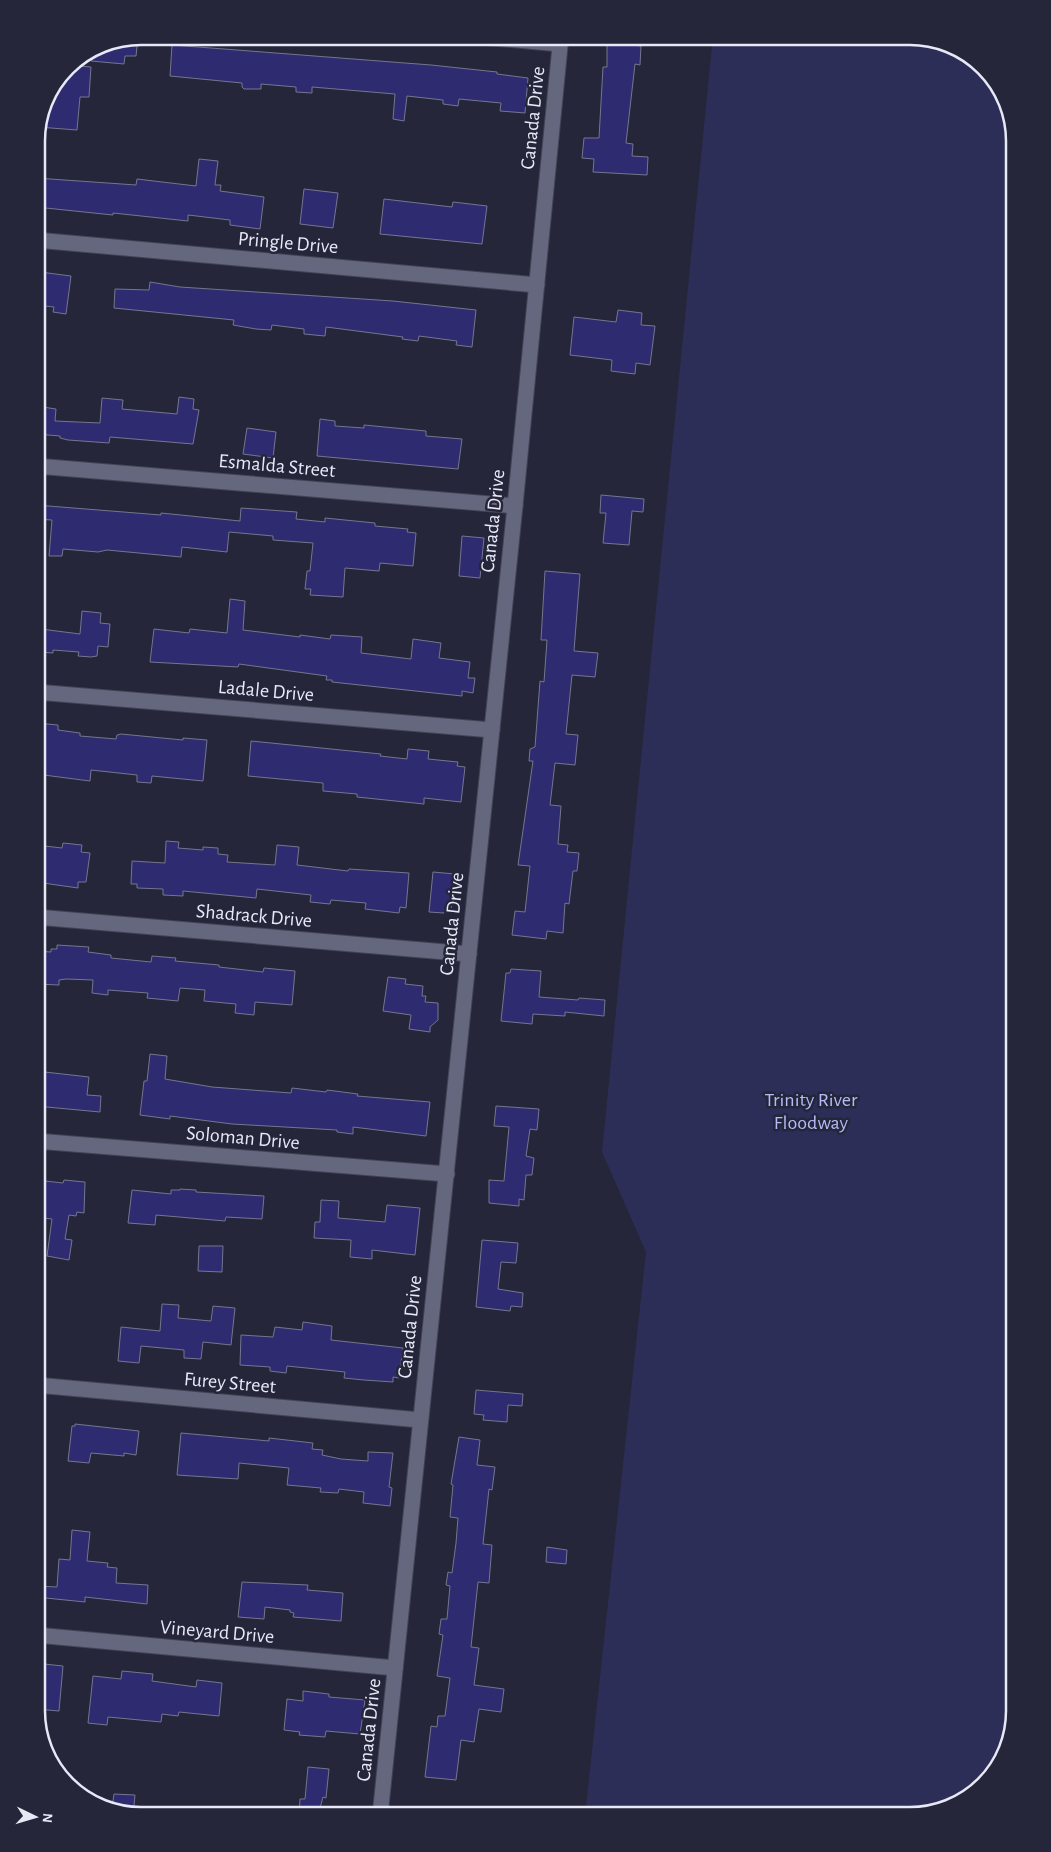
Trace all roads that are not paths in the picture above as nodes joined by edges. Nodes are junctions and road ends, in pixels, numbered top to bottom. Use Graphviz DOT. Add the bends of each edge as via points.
graph roads {
  1 [pos="561,45"];
  2 [pos="45,241"];
  3 [pos="537,285"];
  4 [pos="45,467"];
  5 [pos="515,506"];
  6 [pos="45,693"];
  7 [pos="492,730"];
  8 [pos="45,918"];
  9 [pos="469,954"];
  10 [pos="45,1142"];
  11 [pos="446,1174"];
  12 [pos="45,1386"];
  13 [pos="420,1420"];
  14 [pos="45,1636"];
  15 [pos="395,1668"];
  16 [pos="381,1807"];
  1 -- 3 [label="street, Canada Drive"];
  2 -- 3 [label="street, Pringle Drive"];
  3 -- 5 [label="street, Canada Drive"];
  4 -- 5 [label="street, Esmalda Street"];
  5 -- 7 [label="street, Canada Drive"];
  6 -- 7 [label="street, Ladale Drive"];
  7 -- 9 [label="street, Canada Drive"];
  8 -- 9 [label="street, Shadrack Drive"];
  9 -- 11 [label="street, Canada Drive"];
  10 -- 11 [label="street, Soloman Drive"];
  11 -- 13 [label="street, Canada Drive"];
  12 -- 13 [label="street, Furey Street"];
  13 -- 15 [label="street, Canada Drive"];
  14 -- 15 [label="street, Vineyard Drive"];
  15 -- 16 [label="street, Canada Drive"];
}
